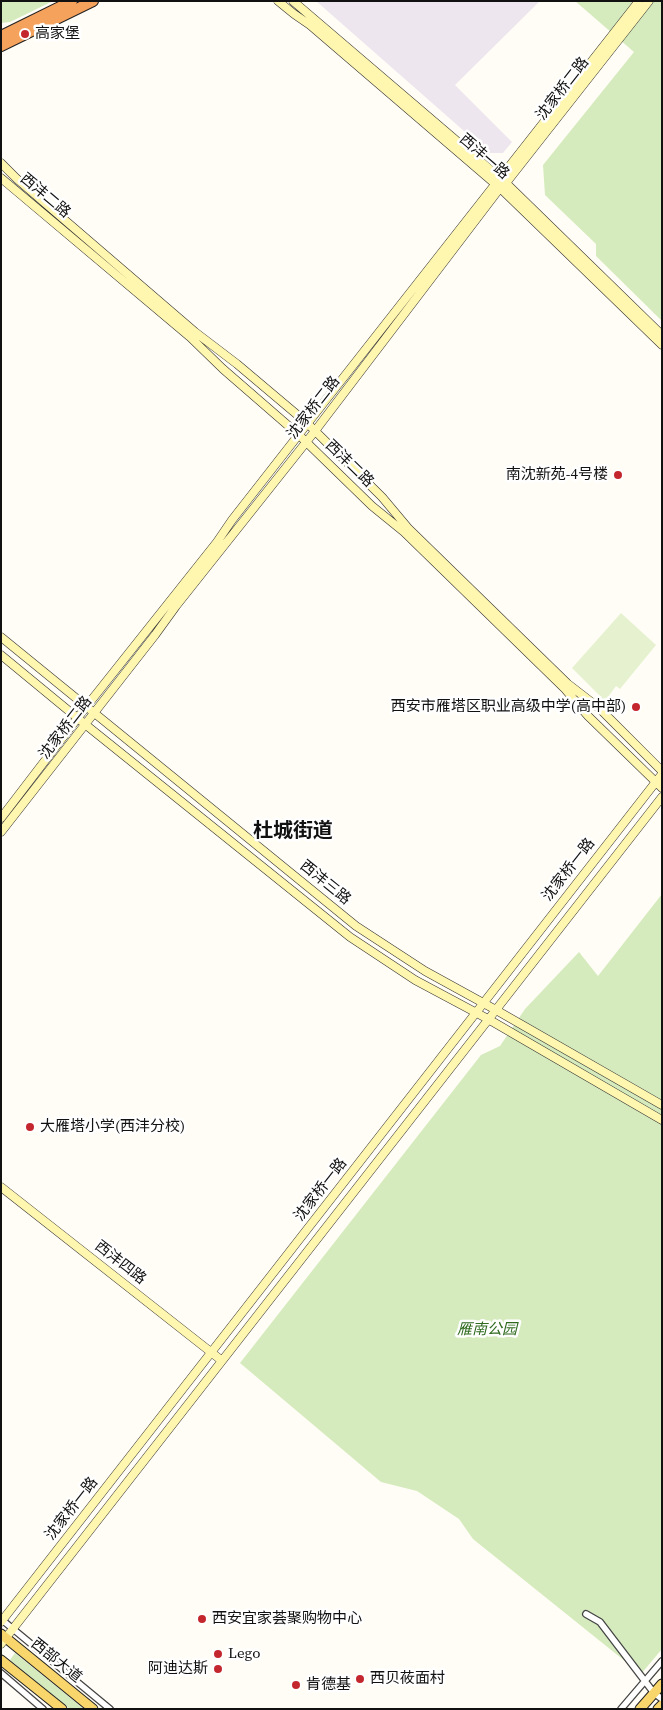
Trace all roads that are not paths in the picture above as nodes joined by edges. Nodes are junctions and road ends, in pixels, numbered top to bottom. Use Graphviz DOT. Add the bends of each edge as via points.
graph roads {
  1 [pos="72,1"];
  2 [pos="93,1"];
  3 [pos="278,1"];
  4 [pos="293,1"];
  5 [pos="638,1"];
  6 [pos="649,1"];
  7 [pos="1,36"];
  8 [pos="1,46"];
  9 [pos="1,164"];
  10 [pos="1,178"];
  11 [pos="500,183"];
  12 [pos="662,335"];
  13 [pos="662,345"];
  14 [pos="308,423"];
  15 [pos="315,431"];
  16 [pos="299,435"];
  17 [pos="306,441"];
  18 [pos="1,637"];
  19 [pos="1,655"];
  20 [pos="86,707"];
  21 [pos="94,714"];
  22 [pos="78,719"];
  23 [pos="86,725"];
  24 [pos="662,772"];
  25 [pos="659,785"];
  26 [pos="662,797"];
  27 [pos="1,818"];
  28 [pos="1,832"];
  29 [pos="483,1002"];
  30 [pos="496,1010"];
  31 [pos="477,1013"];
  32 [pos="488,1019"];
  33 [pos="662,1105"];
  34 [pos="662,1120"];
  35 [pos="1,1188"];
  36 [pos="211,1352"];
  37 [pos="222,1360"];
  38 [pos="586,1614"];
  39 [pos="2,1621"];
  40 [pos="13,1629"];
  41 [pos="3,1639"];
  42 [pos="1,1660"];
  43 [pos="662,1661"];
  44 [pos="1,1674"];
  45 [pos="645,1681"];
  46 [pos="662,1684"];
  47 [pos="654,1693"];
  48 [pos="662,1699"];
  49 [pos="662,1705"];
  50 [pos="44,1709"];
  51 [pos="62,1709"];
  52 [pos="94,1709"];
  53 [pos="110,1709"];
  54 [pos="621,1709"];
  55 [pos="640,1709"];
  56 [pos="658,1709"];
  1 -- 7 [label="highway"];
  2 -- 8 [label="highway"];
  3 -- 11 [label="street, 西沣一路"];
  4 -- 11 [label="street, 西沣一路"];
  5 -- 11 [label="street, 沈家桥二路"];
  6 -- 11 [label="street, 沈家桥二路"];
  9 -- 14 [label="street, 西沣二路" via="195,332"];
  10 -- 16 [label="street, 西沣二路" via="190,337"];
  11 -- 12 [label="street, 西沣一路"];
  11 -- 13 [label="street, 西沣一路"];
  11 -- 14 [label="street, 沈家桥二路"];
  11 -- 15 [label="street, 沈家桥二路"];
  14 -- 15 [label="street, 西沣二路"];
  14 -- 16 [label="street, 沈家桥二路"];
  15 -- 17 [label="street, 沈家桥二路"];
  15 -- 24 [label="street, 西沣二路" via="382,497 408,528"];
  16 -- 17 [label="street, 西沣二路"];
  16 -- 20 [label="street, 沈家桥二路"];
  17 -- 21 [label="street, 沈家桥二路"];
  17 -- 25 [label="street, 西沣二路" via="372,506 404,532"];
  18 -- 20 [label="street, 西沣三路"];
  19 -- 22 [label="street, 西沣三路"];
  20 -- 21 [label="street, 西沣三路"];
  20 -- 22 [label="street, 沈家桥二路"];
  21 -- 23 [label="street, 沈家桥二路"];
  21 -- 29 [label="street, 西沣三路" via="356,926 425,971"];
  22 -- 23 [label="street, 西沣三路"];
  22 -- 27 [label="street, 沈家桥二路"];
  23 -- 28 [label="street, 沈家桥二路"];
  23 -- 31 [label="street, 西沣三路" via="350,937 414,980"];
  24 -- 25 [label="street, 沈家桥一路"];
  25 -- 29 [label="street, 沈家桥一路"];
  26 -- 30 [label="street, 沈家桥一路"];
  29 -- 30 [label="street, 西沣三路"];
  29 -- 31 [label="street, 沈家桥一路"];
  30 -- 32 [label="street, 沈家桥一路"];
  30 -- 33 [label="street, 西沣三路"];
  31 -- 32 [label="street, 西沣三路"];
  31 -- 36 [label="street, 沈家桥一路"];
  32 -- 34 [label="street, 西沣三路"];
  32 -- 37 [label="street, 沈家桥一路"];
  35 -- 36 [label="street, 西沣四路"];
  36 -- 37 [label="street, 西沣四路"];
  36 -- 39 [label="street, 沈家桥一路"];
  37 -- 40 [label="street, 沈家桥一路"];
  38 -- 45 [label="street" via="600,1622"];
  39 -- 40 [label="street"];
  40 -- 41 [label="street, 沈家桥一路"];
  40 -- 53 [label="street"];
  41 -- 52 [label="main road, 西部大道"];
  42 -- 51 [label="main road"];
  43 -- 45 [label="street"];
  44 -- 50 [label="street"];
  45 -- 47 [label="street"];
  45 -- 54 [label="street"];
  46 -- 47 [label="main road"];
  47 -- 48 [label="street"];
  47 -- 55 [label="main road"];
  49 -- 56 [label="main road"];
}
